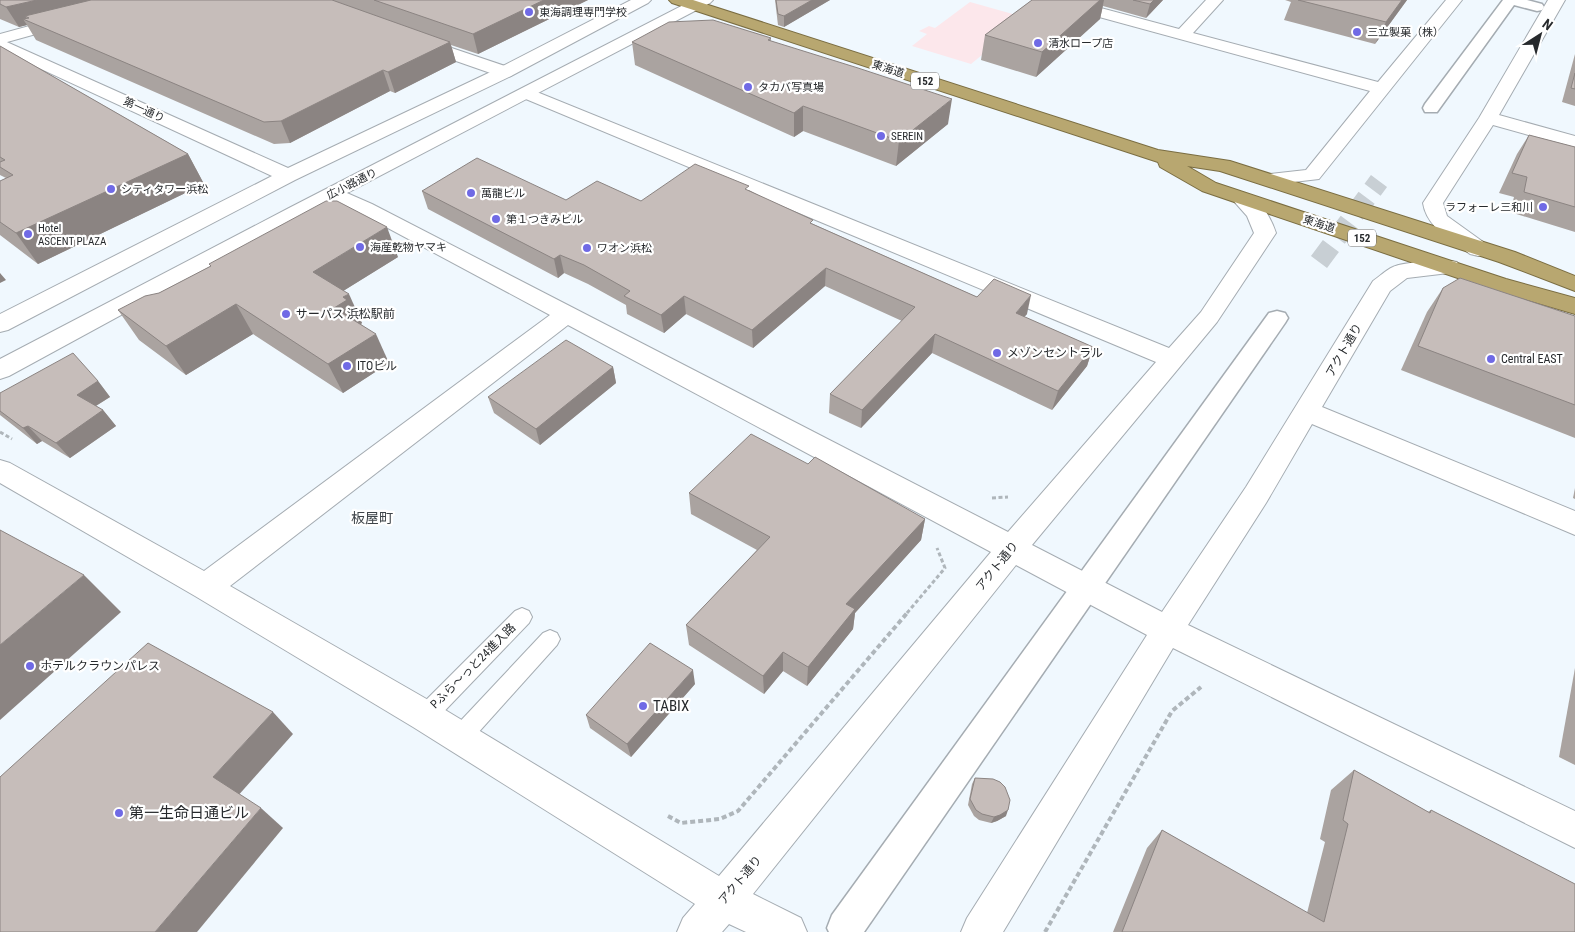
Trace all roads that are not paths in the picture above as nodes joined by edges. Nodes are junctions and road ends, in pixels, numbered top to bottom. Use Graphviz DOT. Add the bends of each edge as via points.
graph roads {
  1 [pos="643,0"];
  2 [pos="1053,0"];
  3 [pos="1215,0"];
  4 [pos="1454,0"];
  5 [pos="1511,0"];
  6 [pos="1557,0"];
  7 [pos="692,2"];
  8 [pos="1537,6"];
  9 [pos="85,16"];
  10 [pos="1182,35"];
  11 [pos="404,36"];
  12 [pos="0,39"];
  13 [pos="0,44"];
  14 [pos="505,72"];
  15 [pos="1382,89"];
  16 [pos="527,93"];
  17 [pos="1431,108"];
  18 [pos="1488,118"];
  19 [pos="1575,142"];
  20 [pos="1155,156"];
  21 [pos="288,176"];
  22 [pos="1267,179"];
  23 [pos="333,194"];
  24 [pos="1241,198"];
  25 [pos="1478,248"];
  26 [pos="1449,267"];
  27 [pos="1575,284"];
  28 [pos="1575,306"];
  29 [pos="566,314"];
  30 [pos="1277,318"];
  31 [pos="0,324"];
  32 [pos="1172,359"];
  33 [pos="0,370"];
  34 [pos="1308,411"];
  35 [pos="0,470"];
  36 [pos="1575,523"];
  37 [pos="1012,548"];
  38 [pos="206,587"];
  39 [pos="1086,587"];
  40 [pos="522,617"];
  41 [pos="1167,630"];
  42 [pos="550,639"];
  43 [pos="425,716"];
  44 [pos="460,737"];
  45 [pos="1575,830"];
  46 [pos="723,900"];
  47 [pos="845,928"];
  48 [pos="698,932"];
  49 [pos="787,932"];
  50 [pos="981,932"];
  1 -- 14 [label="street"];
  2 -- 10 [label="street"];
  3 -- 10 [label="street"];
  4 -- 15 [label="street"];
  5 -- 8 [label="street"];
  5 -- 17 [label="street"];
  6 -- 18 [label="street"];
  7 -- 16 [label="street, 広小路通り"];
  7 -- 20 [label="highway, 東海道 / 152"];
  9 -- 12 [label="street"];
  10 -- 15 [label="street"];
  11 -- 14 [label="street"];
  13 -- 21 [label="street, 第一通り"];
  14 -- 21 [label="street"];
  15 -- 22 [label="street" via="1312,174"];
  16 -- 23 [label="street, 広小路通り"];
  16 -- 32 [label="street"];
  18 -- 19 [label="street"];
  18 -- 25 [label="street" via="1433,203 1439,220"];
  20 -- 22 [label="highway, 東海道 / 152" via="1224,165"];
  20 -- 24 [label="highway, 東海道 / 152" via="1209,187"];
  21 -- 31 [label="street"];
  22 -- 25 [label="highway, 東海道 / 152"];
  23 -- 29 [label="street"];
  23 -- 33 [label="street, 広小路通り"];
  24 -- 26 [label="highway, 東海道 / 152"];
  24 -- 32 [label="street, アクト通り" via="1262,220 1266,232 1209,317"];
  25 -- 27 [label="highway, 東海道 / 152"];
  26 -- 28 [label="highway, 東海道 / 152"];
  26 -- 34 [label="street, アクト通り" via="1401,272 1381,286"];
  29 -- 37 [label="street"];
  29 -- 38 [label="street"];
  30 -- 39 [label="street"];
  32 -- 37 [label="street, アクト通り"];
  34 -- 36 [label="street"];
  34 -- 41 [label="street, アクト通り"];
  35 -- 38 [label="street"];
  37 -- 39 [label="street"];
  37 -- 46 [label="street, アクト通り"];
  38 -- 43 [label="street"];
  39 -- 41 [label="street"];
  39 -- 47 [label="street"];
  40 -- 43 [label="lane, Pふら～っと24進入路"];
  41 -- 45 [label="street"];
  41 -- 50 [label="street, アクト通り"];
  42 -- 44 [label="lane"];
  43 -- 44 [label="street"];
  44 -- 46 [label="street"];
  46 -- 48 [label="street, アクト通り"];
  46 -- 49 [label="street"];
}
